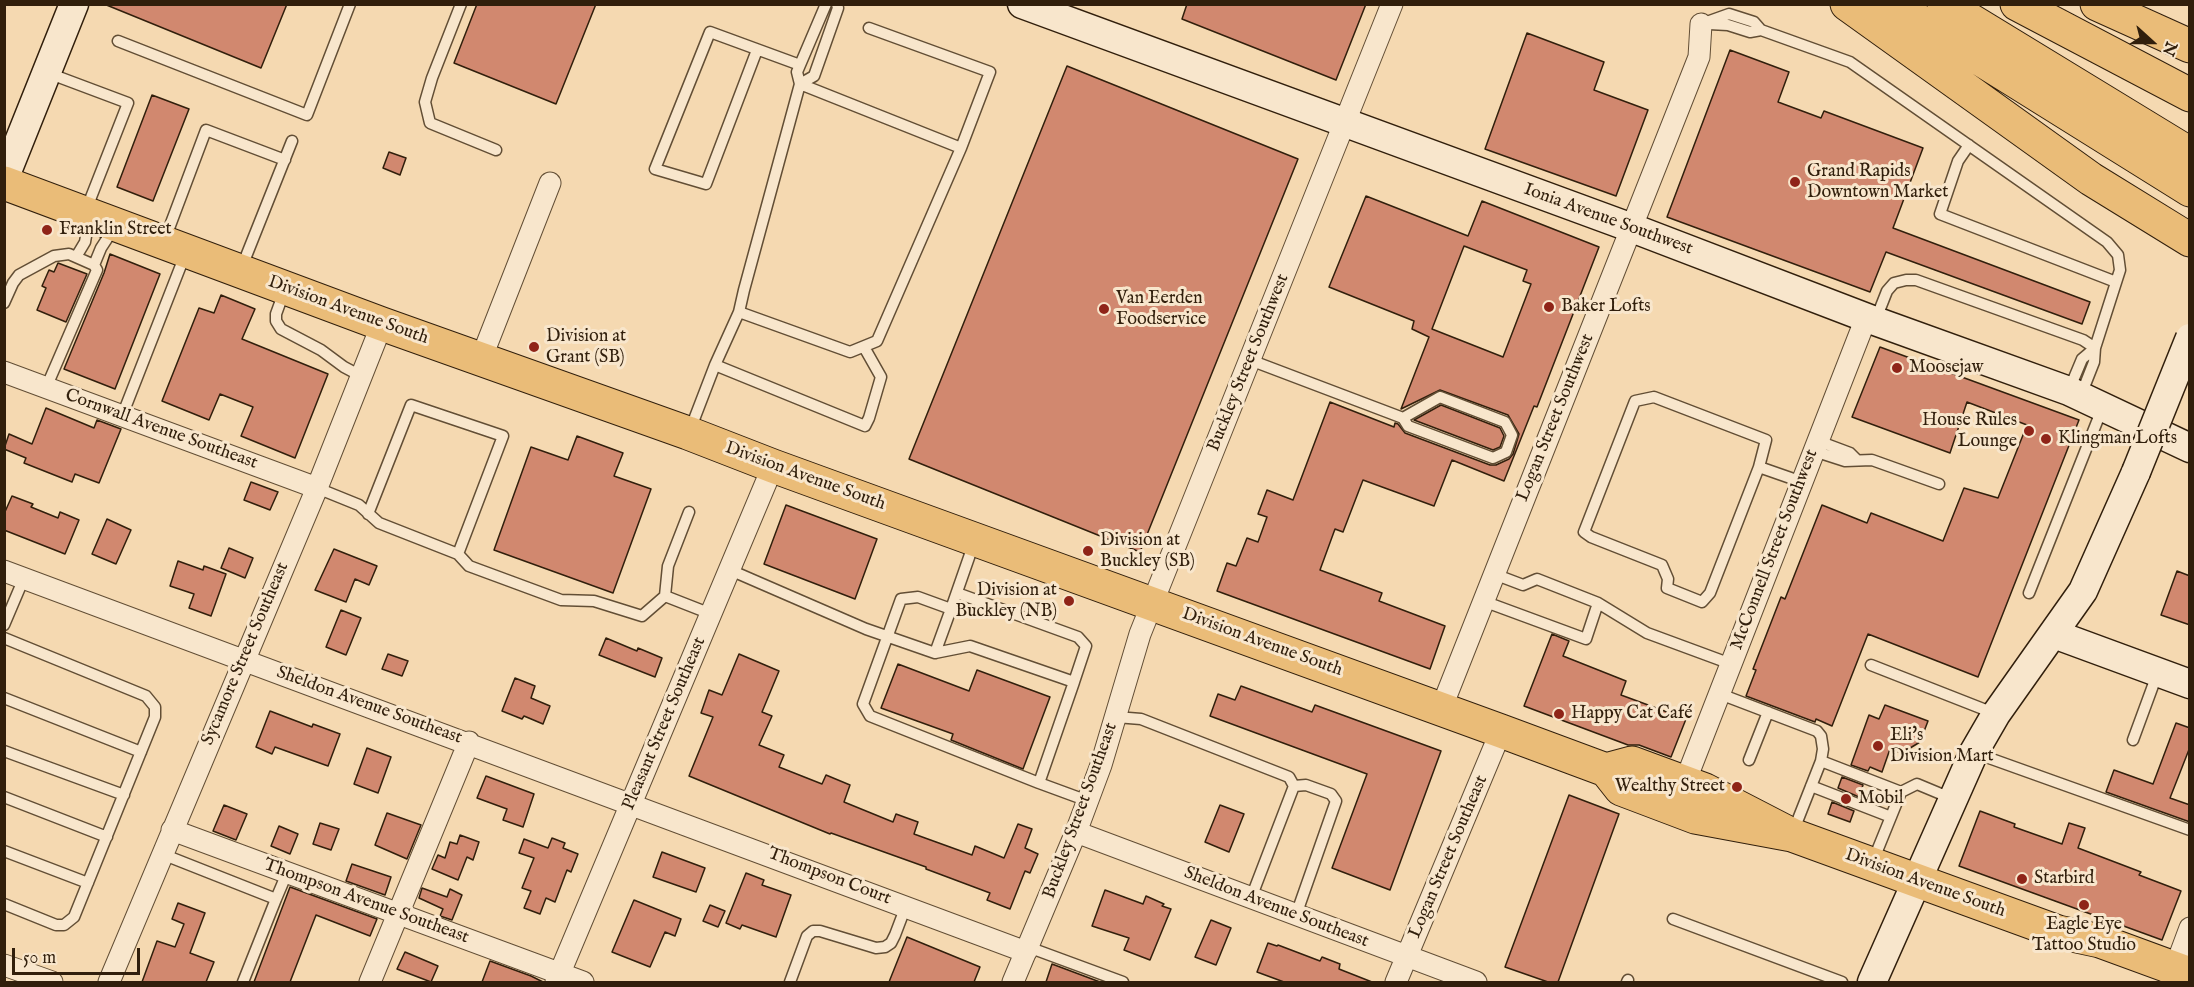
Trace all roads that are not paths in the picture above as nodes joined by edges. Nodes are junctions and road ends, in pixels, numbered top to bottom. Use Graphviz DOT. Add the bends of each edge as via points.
graph roads {
  1 [pos="74,4"];
  2 [pos="350,4"];
  3 [pos="461,4"];
  4 [pos="826,4"];
  5 [pos="837,4"];
  6 [pos="1022,4"];
  7 [pos="1392,4"];
  8 [pos="1847,4"];
  9 [pos="1892,4"];
  10 [pos="1944,4"];
  11 [pos="2017,4"];
  12 [pos="2097,4"];
  13 [pos="1058,11"];
  14 [pos="1701,24"];
  15 [pos="869,28"];
  16 [pos="118,41"];
  17 [pos="2190,46"];
  18 [pos="757,50"];
  19 [pos="800,65"];
  20 [pos="46,72"];
  21 [pos="800,84"];
  22 [pos="2190,94"];
  23 [pos="1344,123"];
  24 [pos="292,141"];
  25 [pos="1969,145"];
  26 [pos="960,148"];
  27 [pos="496,150"];
  28 [pos="2190,153"];
  29 [pos="285,160"];
  30 [pos="4,178"];
  31 [pos="4,183"];
  32 [pos="550,183"];
  33 [pos="2190,190"];
  34 [pos="97,218"];
  35 [pos="1632,228"];
  36 [pos="2190,240"];
  37 [pos="175,247"];
  38 [pos="76,256"];
  39 [pos="94,265"];
  40 [pos="240,272"];
  41 [pos="2116,282"];
  42 [pos="285,288"];
  43 [pos="4,303"];
  44 [pos="740,312"];
  45 [pos="1870,320"];
  46 [pos="382,324"];
  47 [pos="2190,338"];
  48 [pos="864,347"];
  49 [pos="2095,348"];
  50 [pos="481,359"];
  51 [pos="1250,360"];
  52 [pos="715,365"];
  53 [pos="4,372"];
  54 [pos="361,376"];
  55 [pos="46,388"];
  56 [pos="2084,398"];
  57 [pos="122,416"];
  58 [pos="1403,418"];
  59 [pos="688,433"];
  60 [pos="1816,446"];
  61 [pos="2190,448"];
  62 [pos="773,466"];
  63 [pos="1759,467"];
  64 [pos="1802,482"];
  65 [pos="1939,484"];
  66 [pos="317,488"];
  67 [pos="689,512"];
  68 [pos="368,514"];
  69 [pos="976,540"];
  70 [pos="458,554"];
  71 [pos="730,570"];
  72 [pos="14,574"];
  73 [pos="1494,574"];
  74 [pos="957,593"];
  75 [pos="2029,593"];
  76 [pos="665,596"];
  77 [pos="1483,601"];
  78 [pos="1153,603"];
  79 [pos="1598,603"];
  80 [pos="951,609"];
  81 [pos="711,614"];
  82 [pos="4,625"];
  83 [pos="2054,634"];
  84 [pos="886,636"];
  85 [pos="4,638"];
  86 [pos="935,653"];
  87 [pos="243,660"];
  88 [pos="1731,664"];
  89 [pos="1870,665"];
  90 [pos="2158,672"];
  91 [pos="1074,682"];
  92 [pos="2190,684"];
  93 [pos="1720,694"];
  94 [pos="4,698"];
  95 [pos="1441,709"];
  96 [pos="1768,712"];
  97 [pos="1996,714"];
  98 [pos="1116,717"];
  99 [pos="1501,731"];
  100 [pos="2133,740"];
  101 [pos="469,742"];
  102 [pos="4,751"];
  103 [pos="141,752"];
  104 [pos="1974,752"];
  105 [pos="1749,760"];
  106 [pos="1821,761"];
  107 [pos="1606,770"];
  108 [pos="1685,782"];
  109 [pos="1039,783"];
  110 [pos="1294,786"];
  111 [pos="1812,786"];
  112 [pos="1901,792"];
  113 [pos="124,795"];
  114 [pos="4,797"];
  115 [pos="1953,799"];
  116 [pos="1088,801"];
  117 [pos="632,804"];
  118 [pos="1891,817"];
  119 [pos="2190,830"];
  120 [pos="172,831"];
  121 [pos="1076,832"];
  122 [pos="1792,835"];
  123 [pos="107,837"];
  124 [pos="4,851"];
  125 [pos="162,854"];
  126 [pos="1871,864"];
  127 [pos="286,873"];
  128 [pos="1916,881"];
  129 [pos="88,883"];
  130 [pos="1251,898"];
  131 [pos="276,899"];
  132 [pos="4,904"];
  133 [pos="906,906"];
  134 [pos="399,914"];
  135 [pos="1296,915"];
  136 [pos="1673,919"];
  137 [pos="2190,928"];
  138 [pos="1027,950"];
  139 [pos="1407,958"];
  140 [pos="4,965"];
  141 [pos="2176,977"];
  142 [pos="558,978"];
  143 [pos="52,982"];
  144 [pos="109,982"];
  145 [pos="243,982"];
  146 [pos="370,982"];
  147 [pos="583,982"];
  148 [pos="790,982"];
  149 [pos="1013,982"];
  150 [pos="1123,982"];
  151 [pos="1396,982"];
  152 [pos="1476,982"];
  153 [pos="1842,982"];
  154 [pos="1872,982"];
  1 -- 20 [label="street"];
  2 -- 16 [label="lane" via="307,115"];
  3 -- 27 [label="lane" via="425,102 430,123"];
  4 -- 19 [label="lane"];
  5 -- 21 [label="lane" via="814,76"];
  6 -- 13 [label="street, Ionia Avenue Southwest"];
  7 -- 23 [label="street, Buckley Street Southwest"];
  8 -- 36 [label="main road" via="2091,179"];
  9 -- 33 [label="main road"];
  10 -- 28 [label="main road"];
  11 -- 22 [label="main road"];
  12 -- 17 [label="main road"];
  13 -- 23 [label="street, Ionia Avenue Southwest"];
  14 -- 25 [label="lane" via="1729,14 1754,22 1761,30 1850,62"];
  14 -- 35 [label="street, Logan Street Southwest" via="1698,57"];
  15 -- 26 [label="lane" via="990,72"];
  18 -- 18 [label="lane" via="710,32 655,169 706,184"];
  18 -- 19 [label="lane"];
  19 -- 21 [label="lane"];
  20 -- 30 [label="street"];
  20 -- 34 [label="lane" via="128,103"];
  21 -- 26 [label="lane"];
  21 -- 44 [label="lane"];
  23 -- 35 [label="street, Ionia Avenue Southwest"];
  23 -- 51 [label="street, Buckley Street Southwest"];
  24 -- 29 [label="lane"];
  25 -- 41 [label="lane" via="2107,242 2118,255 2120,270"];
  25 -- 41 [label="lane" via="1958,161 1940,214"];
  26 -- 48 [label="lane" via="877,341"];
  29 -- 37 [label="lane" via="206,130"];
  29 -- 40 [label="lane"];
  31 -- 34 [label="main road, Division Avenue South"];
  32 -- 50 [label="street"];
  34 -- 37 [label="main road, Division Avenue South"];
  34 -- 38 [label="lane"];
  34 -- 39 [label="lane" via="101,248"];
  35 -- 45 [label="street, Ionia Avenue Southwest"];
  35 -- 73 [label="street, Logan Street Southwest"];
  37 -- 40 [label="main road, Division Avenue South"];
  37 -- 57 [label="lane"];
  38 -- 39 [label="lane"];
  38 -- 43 [label="lane" via="59,254 19,274"];
  39 -- 55 [label="lane" via="97,270"];
  40 -- 42 [label="main road, Division Avenue South"];
  41 -- 49 [label="lane"];
  42 -- 46 [label="main road, Division Avenue South"];
  42 -- 54 [label="lane" via="276,314 281,329"];
  44 -- 48 [label="lane" via="850,352"];
  44 -- 52 [label="lane"];
  45 -- 49 [label="lane" via="1894,283 1916,280 2083,340"];
  45 -- 56 [label="street, Ionia Avenue Southwest"];
  45 -- 60 [label="street, McConnell Street Southwest"];
  46 -- 50 [label="main road, Division Avenue South"];
  46 -- 54 [label="street, Sycamore Street Southeast"];
  47 -- 83 [label="street, bridge" via="2083,591"];
  48 -- 52 [label="lane" via="881,377 865,426"];
  49 -- 56 [label="lane"];
  50 -- 59 [label="main road, Division Avenue South"];
  51 -- 58 [label="lane"];
  51 -- 78 [label="street, Buckley Street Southwest"];
  52 -- 59 [label="lane"];
  53 -- 55 [label="street, Cornwall Avenue Southeast"];
  54 -- 66 [label="street, Sycamore Street Southeast"];
  55 -- 57 [label="street, Cornwall Avenue Southeast"];
  56 -- 61 [label="street, Ionia Avenue Southwest"];
  56 -- 75 [label="lane"];
  57 -- 66 [label="street, Cornwall Avenue Southeast"];
  58 -- 58 [label="lane" via="1408,426 1493,458 1506,452 1512,435 1505,422 1440,397"];
  59 -- 62 [label="main road, Division Avenue South"];
  60 -- 64 [label="street, McConnell Street Southwest"];
  60 -- 65 [label="lane" via="1850,453 1856,459 1872,460"];
  62 -- 69 [label="main road, Division Avenue South"];
  62 -- 71 [label="street, Pleasant Street Southeast"];
  63 -- 63 [label="lane" via="1766,440 1654,397 1635,401 1584,532 1662,565 1667,588 1701,602 1710,593"];
  63 -- 64 [label="lane"];
  64 -- 88 [label="street, McConnell Street Southwest"];
  66 -- 68 [label="lane" via="359,505"];
  66 -- 87 [label="street, Sycamore Street Southeast"];
  67 -- 76 [label="lane" via="668,566"];
  68 -- 70 [label="lane" via="379,524"];
  68 -- 70 [label="lane" via="411,405 503,436"];
  69 -- 74 [label="lane"];
  69 -- 78 [label="main road, Division Avenue South"];
  70 -- 76 [label="lane" via="469,566 561,600 594,601 642,616"];
  71 -- 81 [label="street, Pleasant Street Southeast"];
  71 -- 84 [label="lane"];
  72 -- 82 [label="lane"];
  72 -- 87 [label="street, Sheldon Avenue Southeast"];
  73 -- 77 [label="street, Logan Street Southwest"];
  73 -- 79 [label="lane" via="1523,585 1537,579"];
  74 -- 80 [label="lane"];
  74 -- 91 [label="lane" via="1078,637 1086,646"];
  76 -- 81 [label="lane"];
  77 -- 79 [label="lane" via="1586,639"];
  77 -- 95 [label="street, Logan Street Southwest"];
  78 -- 95 [label="main road, Division Avenue South"];
  78 -- 98 [label="street, Buckley Street Southeast"];
  79 -- 88 [label="lane" via="1647,633"];
  80 -- 84 [label="lane" via="918,597 901,599"];
  80 -- 86 [label="lane"];
  81 -- 117 [label="street, Pleasant Street Southeast"];
  83 -- 90 [label="street"];
  83 -- 97 [label="street"];
  84 -- 86 [label="lane"];
  84 -- 109 [label="lane" via="863,704 870,716"];
  85 -- 103 [label="lane" via="146,696 155,707 155,717"];
  86 -- 91 [label="lane" via="970,646"];
  87 -- 101 [label="street, Sheldon Avenue Southeast"];
  87 -- 120 [label="street, Sycamore Street Southeast"];
  88 -- 93 [label="street, McConnell Street Southwest"];
  89 -- 97 [label="lane"];
  90 -- 92 [label="street"];
  90 -- 100 [label="lane"];
  91 -- 109 [label="lane"];
  93 -- 96 [label="lane"];
  93 -- 108 [label="street, McConnell Street Southwest"];
  94 -- 103 [label="lane"];
  95 -- 99 [label="main road, Division Avenue South"];
  96 -- 105 [label="lane"];
  96 -- 106 [label="lane" via="1819,733"];
  97 -- 104 [label="street"];
  98 -- 110 [label="lane" via="1140,719 1289,777"];
  98 -- 116 [label="street, Buckley Street Southeast"];
  99 -- 107 [label="main road, Division Avenue South"];
  99 -- 139 [label="street, Logan Street Southeast"];
  101 -- 117 [label="street, Sheldon Avenue Southeast"];
  101 -- 134 [label="street"];
  102 -- 113 [label="lane"];
  103 -- 113 [label="lane"];
  104 -- 115 [label="street"];
  104 -- 119 [label="lane"];
  106 -- 111 [label="lane"];
  106 -- 112 [label="lane"];
  107 -- 108 [label="main road, Division Avenue South" via="1632,763"];
  107 -- 122 [label="main road, Division Avenue South" via="1622,789 1695,817"];
  108 -- 122 [label="main road, Division Avenue South"];
  109 -- 116 [label="lane"];
  110 -- 130 [label="lane"];
  110 -- 135 [label="lane" via="1305,785 1330,794 1336,801"];
  111 -- 118 [label="lane"];
  111 -- 122 [label="lane"];
  112 -- 115 [label="lane" via="1917,784"];
  112 -- 118 [label="lane"];
  113 -- 123 [label="lane"];
  114 -- 123 [label="lane"];
  115 -- 128 [label="street"];
  116 -- 121 [label="street, Buckley Street Southeast"];
  117 -- 133 [label="street, Thompson Court"];
  117 -- 142 [label="street, Pleasant Street Southeast"];
  118 -- 126 [label="lane"];
  120 -- 125 [label="street, Sycamore Street Southeast"];
  120 -- 127 [label="street, Thompson Avenue Southeast"];
  121 -- 130 [label="street, Sheldon Avenue Southeast"];
  121 -- 138 [label="street, Buckley Street Southeast"];
  122 -- 126 [label="main road, Division Avenue South"];
  123 -- 129 [label="lane"];
  124 -- 129 [label="lane"];
  125 -- 131 [label="lane"];
  125 -- 144 [label="street, Sycamore Street Southeast"];
  126 -- 128 [label="main road, Division Avenue South"];
  127 -- 131 [label="lane"];
  127 -- 134 [label="street, Thompson Avenue Southeast"];
  128 -- 141 [label="main road, Division Avenue South" via="2058,932 2100,941"];
  128 -- 154 [label="street"];
  129 -- 132 [label="lane" via="74,917 64,925"];
  130 -- 135 [label="street, Sheldon Avenue Southeast"];
  131 -- 145 [label="lane"];
  133 -- 138 [label="street, Thompson Court"];
  133 -- 148 [label="lane" via="891,944 885,947 813,931 807,936"];
  134 -- 142 [label="street, Thompson Avenue Southeast"];
  134 -- 146 [label="street"];
  135 -- 139 [label="street, Sheldon Avenue Southeast"];
  136 -- 153 [label="lane"];
  137 -- 141 [label="street"];
  138 -- 149 [label="street, Buckley Street Southeast"];
  138 -- 150 [label="lane"];
  139 -- 151 [label="street, Logan Street Southeast"];
  139 -- 152 [label="street, Sheldon Avenue Southeast"];
  140 -- 143 [label="street"];
  142 -- 147 [label="street, Thompson Avenue Southeast"];
}
